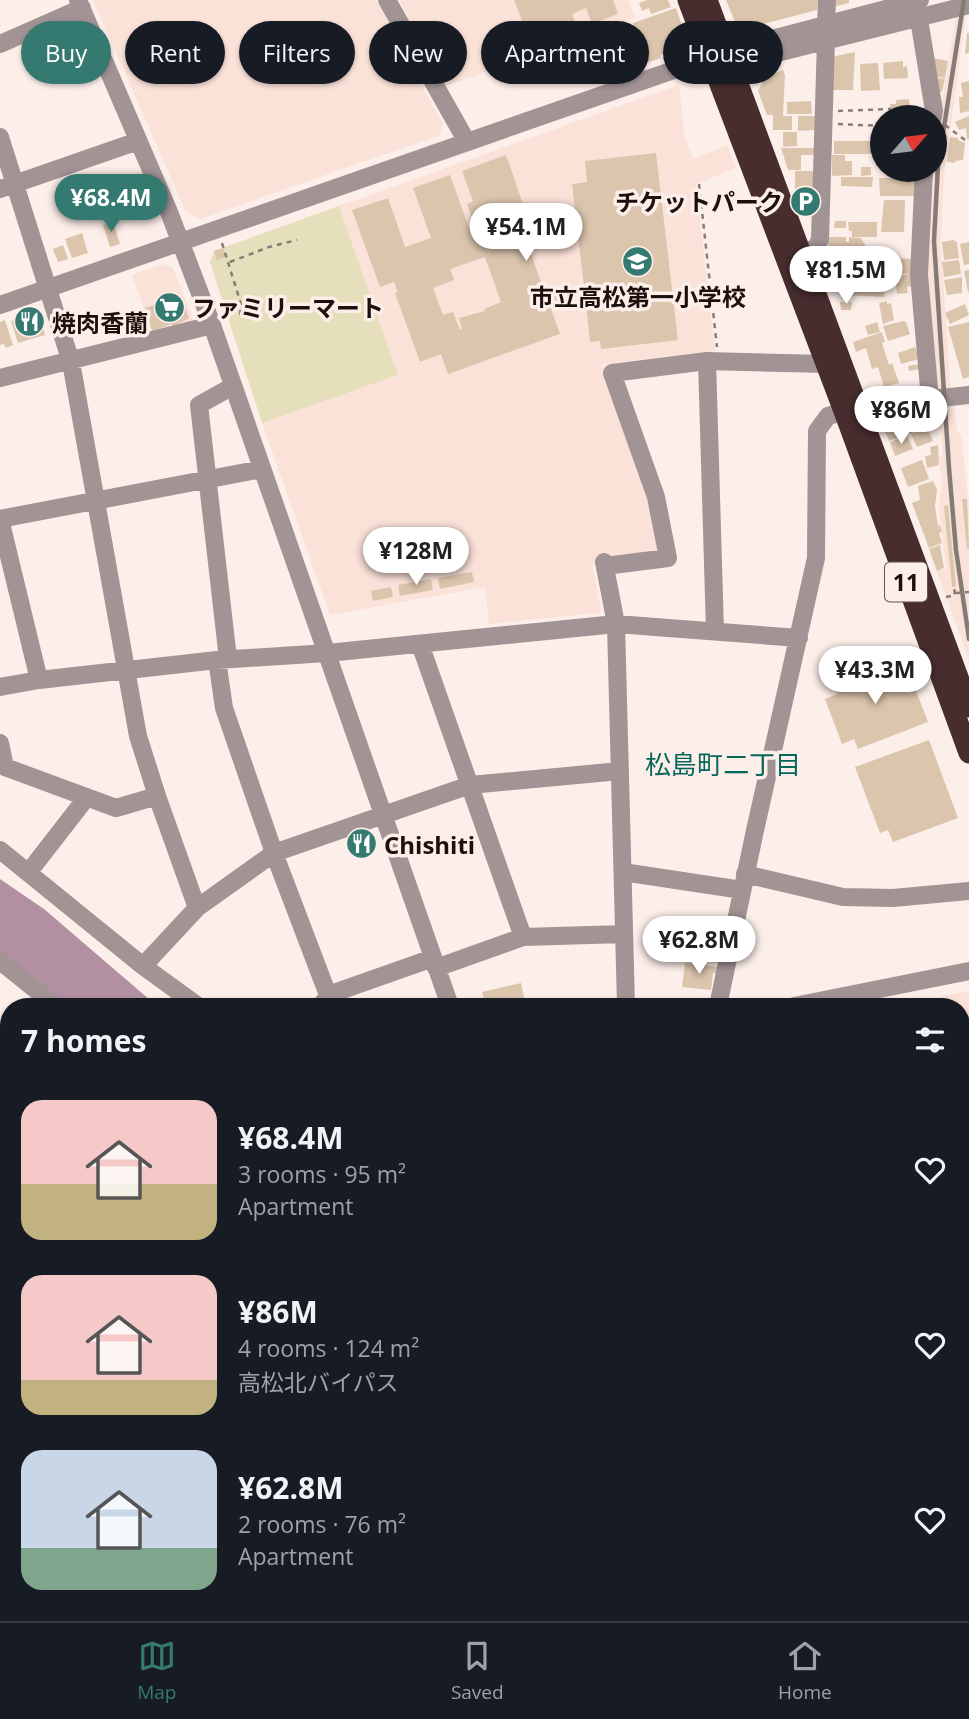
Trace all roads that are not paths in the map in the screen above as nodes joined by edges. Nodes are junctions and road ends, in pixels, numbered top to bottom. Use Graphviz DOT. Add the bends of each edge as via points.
graph roads {
  1 [pos="387,0"];
  2 [pos="688,0"];
  3 [pos="707,0"];
  4 [pos="827,0"];
  5 [pos="80,4"];
  6 [pos="918,5"];
  7 [pos="969,5"];
  8 [pos="700,21"];
  9 [pos="712,21"];
  10 [pos="826,32"];
  11 [pos="783,43"];
  12 [pos="0,44"];
  13 [pos="663,74"];
  14 [pos="731,84"];
  15 [pos="733,84"];
  16 [pos="933,105"];
  17 [pos="0,137"];
  18 [pos="138,141"];
  19 [pos="467,142"];
  20 [pos="923,182"];
  21 [pos="7,187"];
  22 [pos="180,242"];
  23 [pos="803,255"];
  24 [pos="49,288"];
  25 [pos="0,305"];
  26 [pos="212,325"];
  27 [pos="713,361"];
  28 [pos="71,362"];
  29 [pos="826,364"];
  30 [pos="0,378"];
  31 [pos="233,386"];
  32 [pos="969,395"];
  33 [pos="930,399"];
  34 [pos="851,409"];
  35 [pos="262,469"];
  36 [pos="207,479"];
  37 [pos="97,501"];
  38 [pos="615,624"];
  39 [pos="715,631"];
  40 [pos="799,638"];
  41 [pos="420,644"];
  42 [pos="327,653"];
  43 [pos="223,659"];
  44 [pos="127,670"];
  45 [pos="956,677"];
  46 [pos="38,680"];
  47 [pos="0,687"];
  48 [pos="969,707"];
  49 [pos="0,743"];
  50 [pos="969,754"];
  51 [pos="620,771"];
  52 [pos="470,785"];
  53 [pos="157,796"];
  54 [pos="87,797"];
  55 [pos="383,815"];
  56 [pos="0,850"];
  57 [pos="274,853"];
  58 [pos="623,872"];
  59 [pos="28,873"];
  60 [pos="744,882"];
  61 [pos="969,891"];
  62 [pos="197,908"];
  63 [pos="624,934"];
  64 [pos="523,937"];
  65 [pos="0,961"];
  66 [pos="435,963"];
  67 [pos="143,966"];
  68 [pos="969,971"];
  69 [pos="46,998"];
  70 [pos="187,998"];
  71 [pos="324,998"];
  72 [pos="334,998"];
  73 [pos="447,998"];
  74 [pos="626,998"];
  75 [pos="720,998"];
  76 [pos="855,998"];
  1 -- 19 [label="street"];
  2 -- 8 [label="highway, 11"];
  3 -- 9 [label="highway, 11"];
  4 -- 10 [label="street"];
  5 -- 12 [label="street"];
  5 -- 18 [label="street"];
  6 -- 7 [label="street"];
  6 -- 10 [label="street"];
  6 -- 16 [label="street"];
  10 -- 11 [label="street"];
  10 -- 23 [label="street" via="820,239"];
  13 -- 19 [label="street"];
  14 -- 29 [label="highway, 11"];
  15 -- 23 [label="highway, 11"];
  17 -- 21 [label="street"];
  18 -- 21 [label="street"];
  18 -- 22 [label="street"];
  19 -- 22 [label="street"];
  20 -- 33 [label="street" via="919,275"];
  21 -- 24 [label="street"];
  22 -- 24 [label="street"];
  22 -- 26 [label="street"];
  23 -- 34 [label="highway, 11"];
  24 -- 25 [label="street"];
  24 -- 28 [label="street"];
  26 -- 28 [label="street"];
  26 -- 31 [label="street"];
  27 -- 29 [label="street"];
  27 -- 38 [label="street" via="612,373 656,498 668,558 605,564"];
  27 -- 39 [label="street"];
  28 -- 30 [label="street"];
  28 -- 37 [label="street"];
  29 -- 34 [label="highway, 11"];
  31 -- 35 [label="street"];
  31 -- 36 [label="street" via="199,405"];
  32 -- 33 [label="street"];
  33 -- 34 [label="street"];
  34 -- 40 [label="street" via="828,416 817,431 816,558"];
  34 -- 45 [label="highway, 11"];
  35 -- 36 [label="street"];
  35 -- 42 [label="street"];
  36 -- 37 [label="street"];
  36 -- 43 [label="street"];
  37 -- 44 [label="street"];
  37 -- 46 [label="street" via="0,519"];
  38 -- 39 [label="street"];
  38 -- 41 [label="street"];
  38 -- 51 [label="street"];
  39 -- 40 [label="street"];
  40 -- 60 [label="street"];
  41 -- 42 [label="street"];
  41 -- 52 [label="street"];
  42 -- 43 [label="street"];
  42 -- 55 [label="street"];
  43 -- 44 [label="street"];
  43 -- 57 [label="street" via="224,708"];
  44 -- 46 [label="street"];
  44 -- 53 [label="street" via="138,736"];
  45 -- 48 [label="highway, 11"];
  45 -- 50 [label="highway, 11"];
  46 -- 47 [label="street"];
  49 -- 54 [label="street" via="5,767"];
  51 -- 52 [label="street"];
  51 -- 58 [label="street"];
  52 -- 55 [label="street"];
  52 -- 64 [label="street"];
  53 -- 54 [label="street" via="116,808"];
  53 -- 62 [label="street"];
  54 -- 59 [label="street"];
  55 -- 57 [label="street"];
  55 -- 66 [label="street"];
  56 -- 59 [label="street"];
  57 -- 62 [label="street"];
  57 -- 71 [label="street"];
  58 -- 60 [label="street"];
  58 -- 63 [label="street"];
  59 -- 67 [label="street"];
  60 -- 61 [label="street" via="843,897"];
  60 -- 75 [label="street"];
  62 -- 67 [label="street"];
  63 -- 64 [label="street"];
  63 -- 74 [label="street"];
  64 -- 66 [label="street"];
  65 -- 69 [label="street"];
  66 -- 72 [label="street"];
  66 -- 73 [label="street"];
  67 -- 70 [label="street"];
  68 -- 76 [label="street"];
}
